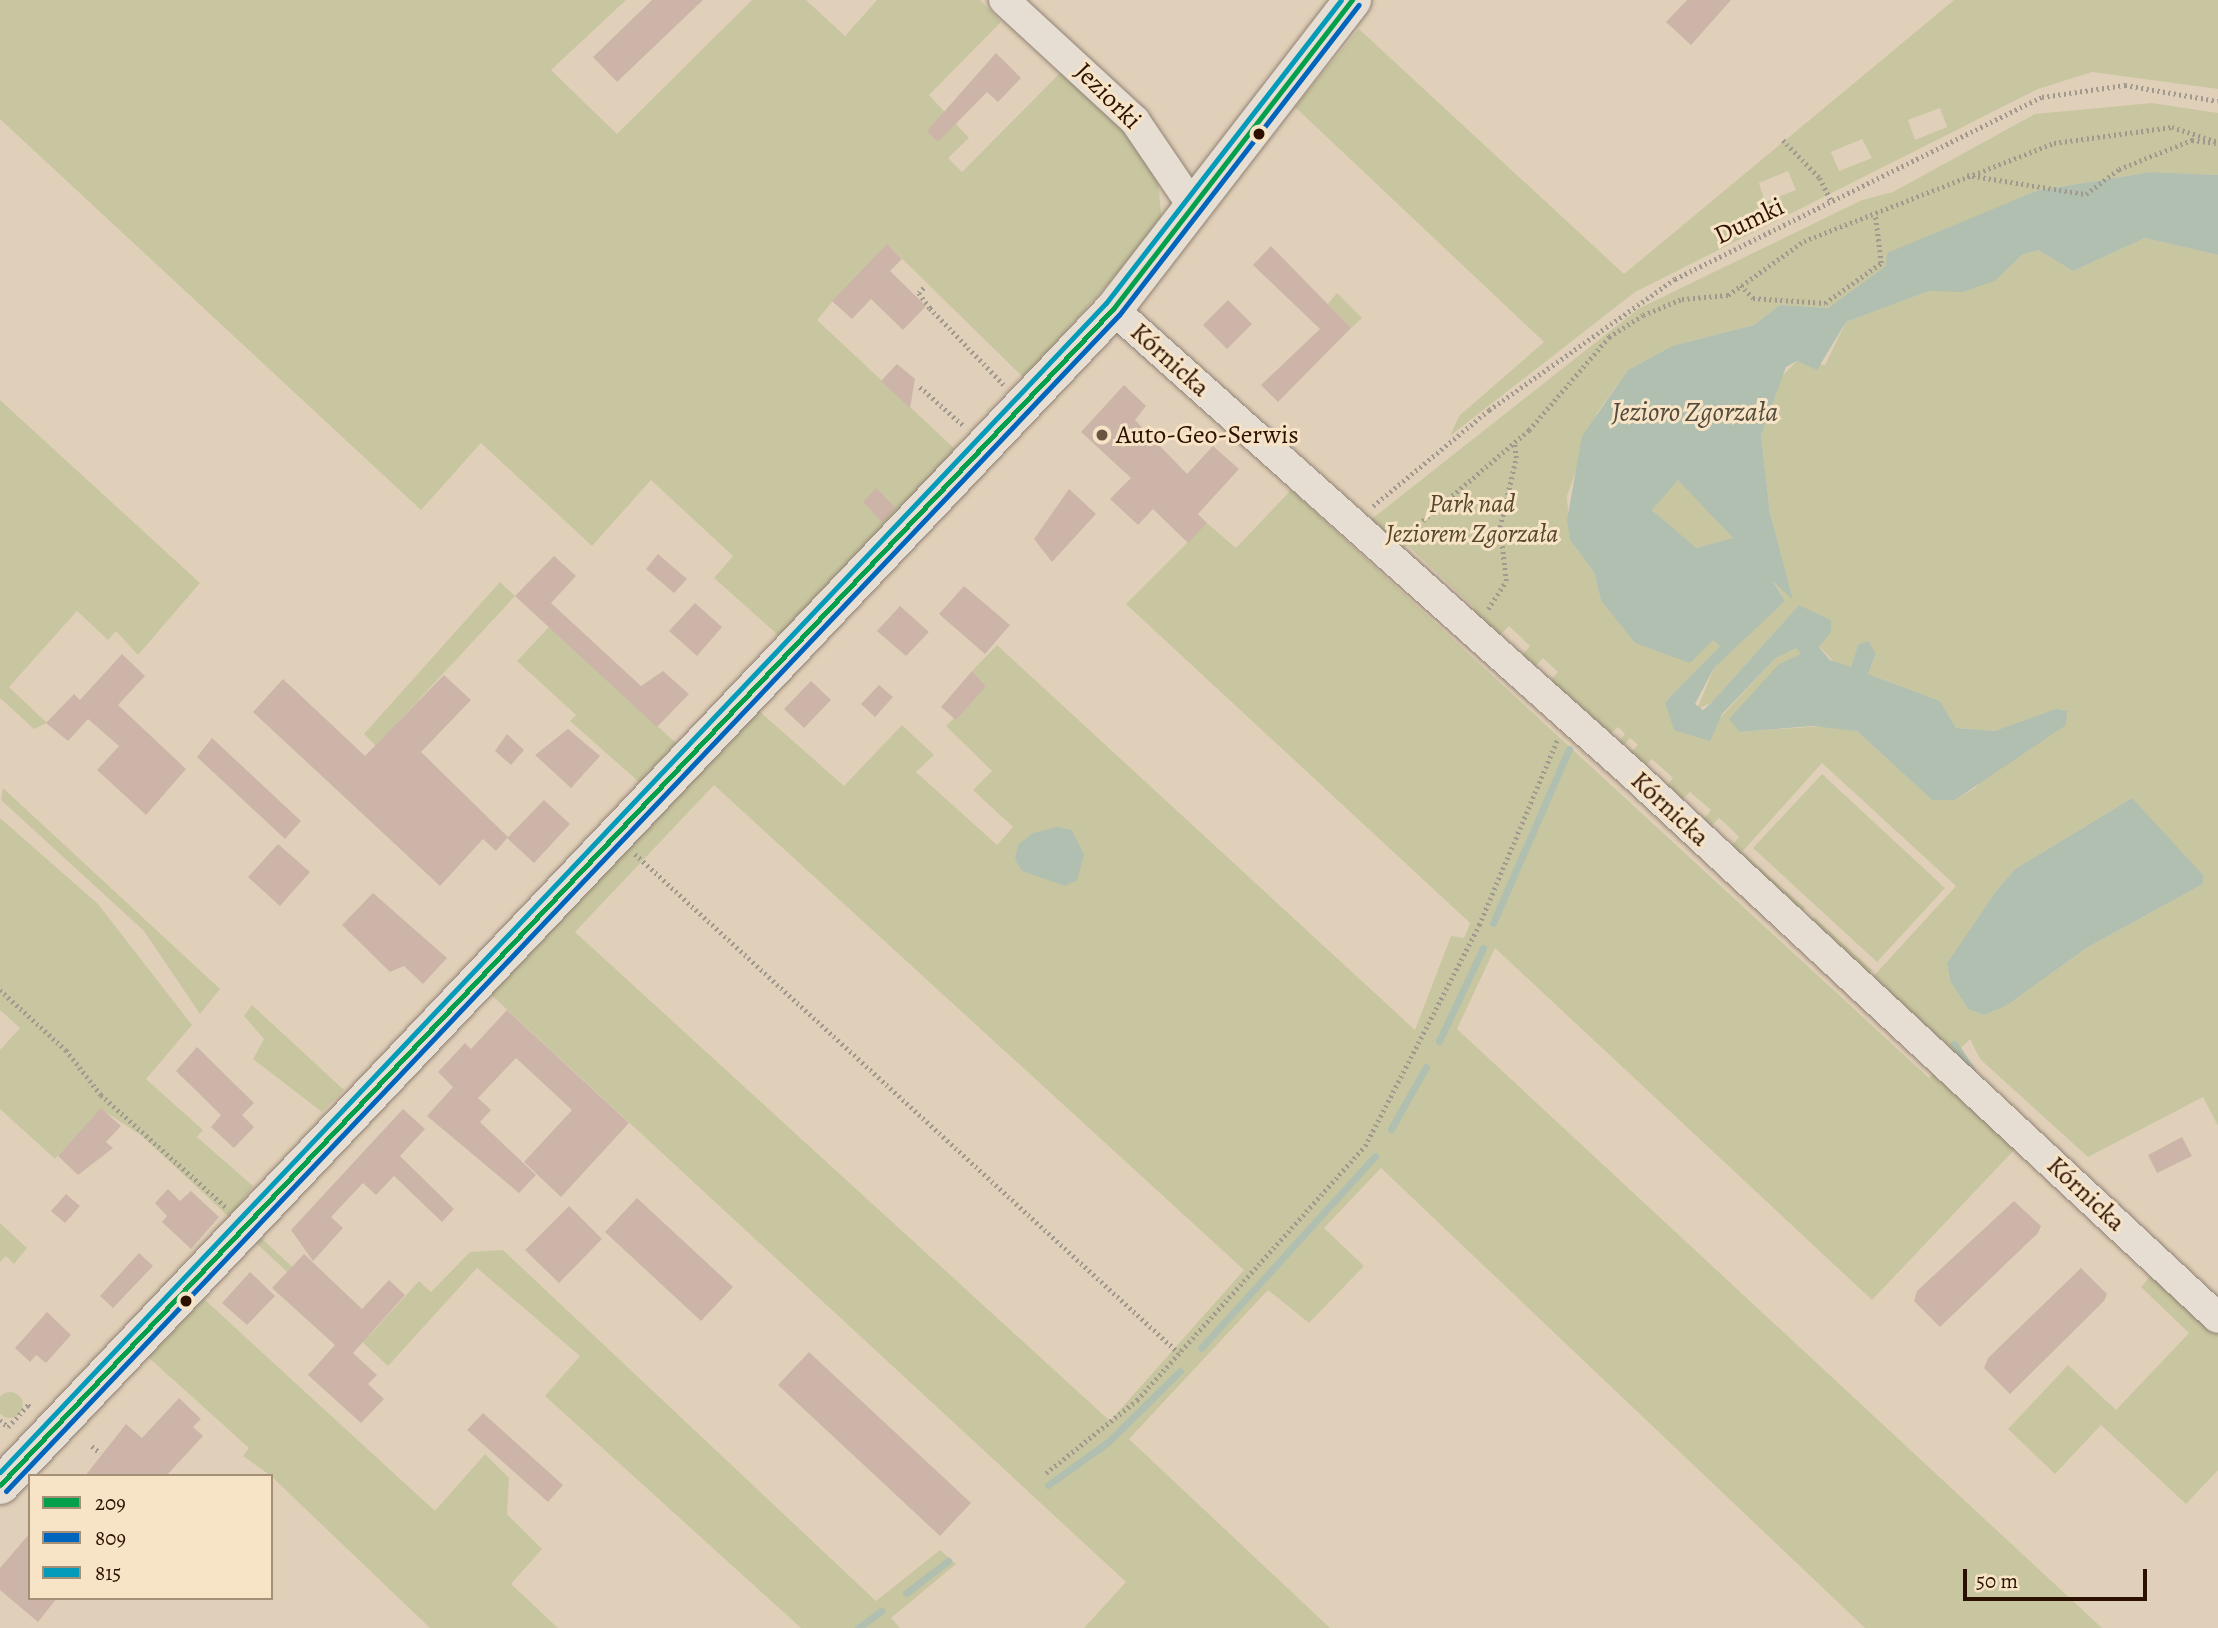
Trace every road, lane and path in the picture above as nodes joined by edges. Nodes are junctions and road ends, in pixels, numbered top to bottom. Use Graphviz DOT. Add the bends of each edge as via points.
graph roads {
  1 [pos="1003,0"];
  2 [pos="1352,0"];
  3 [pos="2218,101"];
  4 [pos="1783,140"];
  5 [pos="2218,142"];
  6 [pos="1966,175"];
  7 [pos="1831,201"];
  8 [pos="1194,208"];
  9 [pos="1875,214"];
  10 [pos="1741,285"];
  11 [pos="924,288"];
  12 [pos="1113,309"];
  13 [pos="920,387"];
  14 [pos="1011,392"];
  15 [pos="971,433"];
  16 [pos="1514,442"];
  17 [pos="1353,522"];
  18 [pos="1387,552"];
  19 [pos="1471,629"];
  20 [pos="1567,716"];
  21 [pos="613,834"];
  22 [pos="0,990"];
  23 [pos="236,1216"];
  24 [pos="2218,1318"];
  25 [pos="1179,1353"];
  26 [pos="92,1446"];
  27 [pos="100,1453"];
  28 [pos="1046,1473"];
  29 [pos="0,1485"];
  1 -- 8 [label="street, Jeziorki" via="1135,121"];
  2 -- 8 [label="street"];
  3 -- 7 [label="path, Dumki" via="2125,85 2042,97"];
  4 -- 7 [label="path" via="1819,178"];
  5 -- 6 [label="path" via="2191,130 2156,129 2054,143"];
  5 -- 6 [label="path" via="2192,140 2119,169 2086,194"];
  6 -- 9 [label="path"];
  7 -- 17 [label="path, Dumki" via="1675,279 1595,330"];
  8 -- 12 [label="street"];
  9 -- 10 [label="path" via="1804,241"];
  9 -- 10 [label="path" via="1881,263 1825,303 1753,298"];
  10 -- 16 [label="path" via="1728,295 1682,299 1625,325"];
  11 -- 14 [label="path" via="919,293 930,308"];
  12 -- 17 [label="street, Kórnicka"];
  12 -- 21 [label="street"];
  13 -- 15 [label="path"];
  16 -- 18 [label="path"];
  16 -- 19 [label="path" via="1516,458 1500,527 1506,581"];
  17 -- 18 [label="street, Kórnicka"];
  18 -- 19 [label="street, Kórnicka"];
  19 -- 20 [label="street, Kórnicka"];
  20 -- 24 [label="street, Kórnicka"];
  20 -- 25 [label="path" via="1473,937 1365,1146"];
  21 -- 25 [label="path"];
  21 -- 29 [label="street"];
  22 -- 23 [label="path" via="66,1050 101,1095"];
  25 -- 28 [label="path" via="1095,1439"];
  26 -- 27 [label="path"];
}
